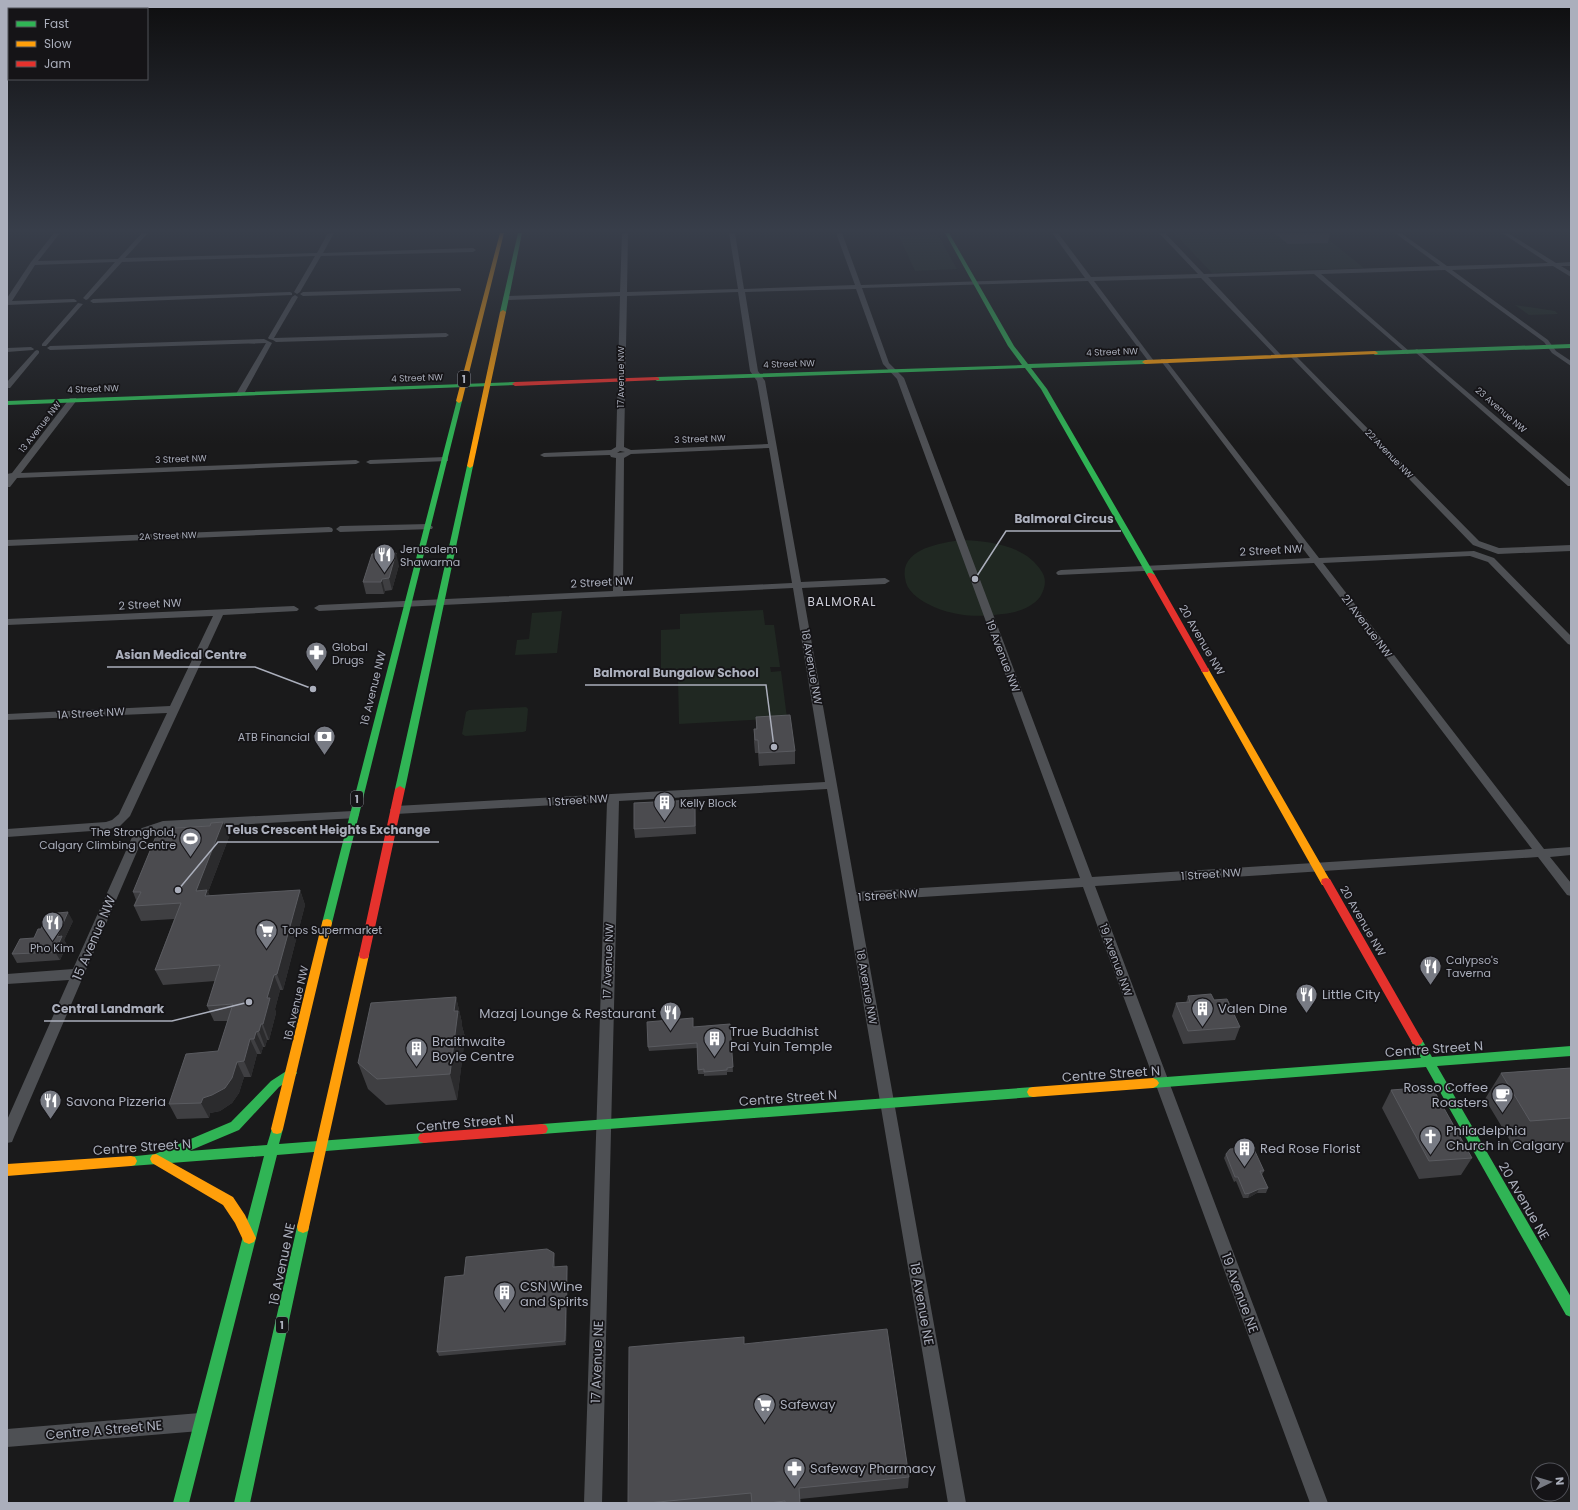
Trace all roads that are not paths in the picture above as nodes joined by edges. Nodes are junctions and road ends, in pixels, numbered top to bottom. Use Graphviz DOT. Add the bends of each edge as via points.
graph roads {
  1 [pos="77,303"];
  2 [pos="291,303"];
  3 [pos="484,303"];
  4 [pos="505,303"];
  5 [pos="623,303"];
  6 [pos="744,303"];
  7 [pos="865,303"];
  8 [pos="987,303"];
  9 [pos="1108,303"];
  10 [pos="1230,303"];
  11 [pos="1351,303"];
  12 [pos="1495,303"];
  13 [pos="446,335"];
  14 [pos="270,340"];
  15 [pos="1550,346"];
  16 [pos="1571,346"];
  17 [pos="47,347"];
  18 [pos="7,350"];
  19 [pos="34,350"];
  20 [pos="1417,351"];
  21 [pos="1406,352"];
  22 [pos="1279,356"];
  23 [pos="1293,356"];
  24 [pos="1163,360"];
  25 [pos="1151,361"];
  26 [pos="1571,364"];
  27 [pos="1027,366"];
  28 [pos="892,370"];
  29 [pos="758,376"];
  30 [pos="621,380"];
  31 [pos="7,386"];
  32 [pos="488,386"];
  33 [pos="462,387"];
  34 [pos="240,394"];
  35 [pos="74,400"];
  36 [pos="7,403"];
  37 [pos="772,446"];
  38 [pos="618,452"];
  39 [pos="544,455"];
  40 [pos="445,459"];
  41 [pos="356,462"];
  42 [pos="370,462"];
  43 [pos="11,476"];
  44 [pos="1571,484"];
  45 [pos="7,485"];
  46 [pos="430,526"];
  47 [pos="340,529"];
  48 [pos="329,530"];
  49 [pos="7,543"];
  50 [pos="1571,548"];
  51 [pos="1484,552"];
  52 [pos="1317,560"];
  53 [pos="1147,568"];
  54 [pos="1061,572"];
  55 [pos="885,581"];
  56 [pos="797,585"];
  57 [pos="618,594"];
  58 [pos="441,602"];
  59 [pos="407,604"];
  60 [pos="319,608"];
  61 [pos="294,609"];
  62 [pos="219,613"];
  63 [pos="7,622"];
  64 [pos="1571,642"];
  65 [pos="175,709"];
  66 [pos="7,717"];
  67 [pos="832,785"];
  68 [pos="613,797"];
  69 [pos="396,810"];
  70 [pos="353,815"];
  71 [pos="7,833"];
  72 [pos="1571,851"];
  73 [pos="1541,853"];
  74 [pos="1318,867"];
  75 [pos="1087,882"];
  76 [pos="1571,892"];
  77 [pos="851,897"];
  78 [pos="78,974"];
  79 [pos="7,979"];
  80 [pos="1571,1052"];
  81 [pos="1430,1063"];
  82 [pos="291,1073"];
  83 [pos="1162,1083"];
  84 [pos="887,1104"];
  85 [pos="604,1125"];
  86 [pos="7,1137"];
  87 [pos="321,1147"];
  88 [pos="270,1150"];
  89 [pos="156,1159"];
  90 [pos="7,1170"];
  91 [pos="249,1238"];
  92 [pos="1571,1310"];
  93 [pos="201,1422"];
  94 [pos="7,1438"];
  95 [pos="181,1503"];
  96 [pos="242,1503"];
  97 [pos="593,1503"];
  98 [pos="957,1503"];
  99 [pos="1319,1503"];
  1 -- 17 [label="street"];
  2 -- 14 [label="street"];
  3 -- 33 [label="main road, 16 Avenue NW / 1"];
  4 -- 32 [label="main road, 1"];
  5 -- 30 [label="street, 17 Avenue NW"];
  6 -- 29 [label="street, 18 Avenue NW" via="754,371"];
  7 -- 28 [label="street, 19 Avenue NW" via="886,364"];
  8 -- 27 [label="main road, 20 Avenue NW" via="1011,346"];
  9 -- 25 [label="street"];
  10 -- 22 [label="street"];
  11 -- 21 [label="street"];
  12 -- 15 [label="street"];
  13 -- 14 [label="street"];
  14 -- 17 [label="street"];
  14 -- 34 [label="street"];
  15 -- 16 [label="main road, 4 Street NW"];
  15 -- 20 [label="main road, 4 Street NW"];
  15 -- 26 [label="street"];
  17 -- 19 [label="street"];
  18 -- 19 [label="street"];
  19 -- 31 [label="street"];
  20 -- 21 [label="main road, 4 Street NW"];
  20 -- 44 [label="street, 23 Avenue NW"];
  21 -- 23 [label="main road, 4 Street NW"];
  22 -- 23 [label="main road, 4 Street NW"];
  22 -- 24 [label="main road, 4 Street NW"];
  23 -- 51 [label="street, 22 Avenue NW"];
  24 -- 25 [label="main road, 4 Street NW"];
  24 -- 52 [label="street, 21 Avenue NW"];
  25 -- 27 [label="main road, 4 Street NW"];
  27 -- 28 [label="main road, 4 Street NW"];
  27 -- 53 [label="main road, 20 Avenue NW" via="1044,389"];
  28 -- 29 [label="main road, 4 Street NW"];
  28 -- 75 [label="street, 19 Avenue NW" via="900,378"];
  29 -- 30 [label="main road, 4 Street NW"];
  29 -- 37 [label="street, 18 Avenue NW"];
  30 -- 32 [label="main road, 4 Street NW"];
  30 -- 38 [label="street, 17 Avenue NW"];
  32 -- 33 [label="main road, 4 Street NW"];
  32 -- 58 [label="main road, 1"];
  33 -- 34 [label="main road, 4 Street NW"];
  33 -- 40 [label="main road, 16 Avenue NW / 1"];
  34 -- 35 [label="main road, 4 Street NW"];
  35 -- 36 [label="main road, 4 Street NW"];
  35 -- 43 [label="street, 13 Avenue NW"];
  37 -- 38 [label="street, 3 Street NW" via="629,452 626,449"];
  37 -- 56 [label="street, 18 Avenue NW"];
  38 -- 39 [label="street"];
  38 -- 57 [label="street, 17 Avenue NW"];
  40 -- 42 [label="street"];
  40 -- 46 [label="main road, 16 Avenue NW / 1"];
  41 -- 43 [label="street, 3 Street NW"];
  43 -- 45 [label="street, 13 Avenue NW"];
  46 -- 47 [label="street"];
  46 -- 59 [label="main road, 16 Avenue NW / 1"];
  48 -- 49 [label="street, 2A Street NW"];
  50 -- 51 [label="street, 2 Street NW"];
  51 -- 52 [label="street, 2 Street NW"];
  51 -- 64 [label="street, 22 Avenue NW"];
  52 -- 53 [label="street, 2 Street NW"];
  52 -- 73 [label="street, 21 Avenue NW"];
  53 -- 54 [label="street, 2 Street NW"];
  53 -- 74 [label="main road, 20 Avenue NW"];
  55 -- 56 [label="street, 2 Street NW"];
  56 -- 57 [label="street, 2 Street NW"];
  56 -- 67 [label="street, 18 Avenue NW"];
  57 -- 58 [label="street, 2 Street NW"];
  58 -- 59 [label="street, 2 Street NW"];
  58 -- 69 [label="main road, 1"];
  59 -- 60 [label="street, 2 Street NW"];
  59 -- 70 [label="main road, 16 Avenue NW / 1"];
  61 -- 62 [label="street, 2 Street NW"];
  62 -- 63 [label="street, 2 Street NW"];
  62 -- 65 [label="street"];
  65 -- 66 [label="street, 1A Street NW"];
  65 -- 71 [label="street" via="127,813 116,823 101,827"];
  67 -- 68 [label="street, 1 Street NW"];
  67 -- 77 [label="street, 18 Avenue NW"];
  68 -- 69 [label="street, 1 Street NW"];
  68 -- 85 [label="street, 17 Avenue NW"];
  69 -- 87 [label="main road, 1"];
  70 -- 78 [label="street, 15 Avenue NW" via="163,825 146,831 137,838"];
  70 -- 82 [label="main road, 16 Avenue NW / 1"];
  72 -- 73 [label="street, 1 Street NW"];
  73 -- 74 [label="street, 1 Street NW"];
  73 -- 76 [label="street, 21 Avenue NW"];
  74 -- 75 [label="street, 1 Street NW"];
  74 -- 81 [label="main road, 20 Avenue NW"];
  75 -- 77 [label="street, 1 Street NW"];
  75 -- 83 [label="street, 19 Avenue NW"];
  77 -- 84 [label="street, 18 Avenue NW"];
  78 -- 79 [label="street"];
  78 -- 86 [label="street, 15 Avenue NW"];
  80 -- 81 [label="main road, Centre Street N"];
  81 -- 83 [label="main road, Centre Street N"];
  81 -- 92 [label="main road, 20 Avenue NE"];
  82 -- 88 [label="main road, 16 Avenue NW / 1"];
  82 -- 89 [label="main road" via="275,1084 235,1126"];
  83 -- 84 [label="main road, Centre Street N"];
  83 -- 99 [label="street, 19 Avenue NE"];
  84 -- 85 [label="main road, Centre Street N"];
  84 -- 98 [label="street, 18 Avenue NE"];
  85 -- 87 [label="main road, Centre Street N"];
  85 -- 97 [label="street, 17 Avenue NE"];
  87 -- 88 [label="main road, Centre Street N"];
  87 -- 96 [label="main road, 16 Avenue NE / 1"];
  88 -- 89 [label="main road, Centre Street N"];
  88 -- 91 [label="main road, 1"];
  89 -- 90 [label="main road, Centre Street N"];
  89 -- 91 [label="main road" via="228,1201"];
  91 -- 93 [label="main road, 1"];
  93 -- 94 [label="street, Centre A Street NE"];
  93 -- 95 [label="main road, 1"];
}
